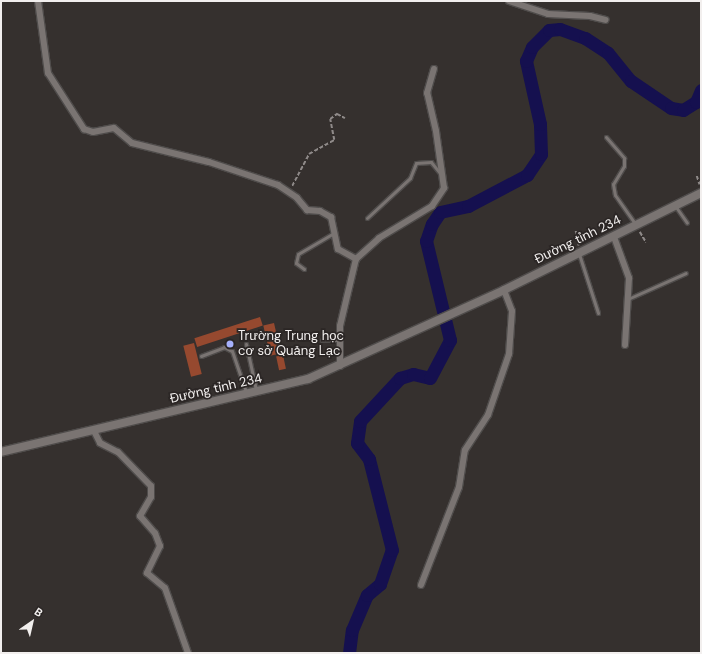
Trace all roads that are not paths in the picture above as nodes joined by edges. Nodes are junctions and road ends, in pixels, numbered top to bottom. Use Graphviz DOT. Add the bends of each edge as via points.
graph roads {
  1 [pos="38,1"];
  2 [pos="509,1"];
  3 [pos="606,20"];
  4 [pos="434,69"];
  5 [pos="606,137"];
  6 [pos="443,177"];
  7 [pos="701,192"];
  8 [pos="675,205"];
  9 [pos="367,218"];
  10 [pos="687,223"];
  11 [pos="636,225"];
  12 [pos="334,233"];
  13 [pos="614,237"];
  14 [pos="580,254"];
  15 [pos="356,259"];
  16 [pos="304,269"];
  17 [pos="686,273"];
  18 [pos="504,290"];
  19 [pos="630,298"];
  20 [pos="598,313"];
  21 [pos="322,340"];
  22 [pos="338,340"];
  23 [pos="246,344"];
  24 [pos="625,345"];
  25 [pos="201,356"];
  26 [pos="340,366"];
  27 [pos="257,392"];
  28 [pos="246,394"];
  29 [pos="94,431"];
  30 [pos="1,452"];
  31 [pos="421,584"];
  32 [pos="188,653"];
  1 -- 12 [label="street" via="48,72 84,129 93,132 114,128 132,143 210,162 287,190 306,210 320,211 331,217"];
  2 -- 3 [label="street" via="548,14 590,16"];
  4 -- 6 [label="street" via="426,93"];
  5 -- 11 [label="lane" via="624,158 624,166 613,184 615,195"];
  6 -- 9 [label="lane" via="433,163 418,161 411,168 410,178"];
  6 -- 15 [label="street" via="442,192 432,206 379,238"];
  7 -- 8 [label="main road, Đường tỉnh 234"];
  8 -- 10 [label="lane"];
  8 -- 11 [label="main road, Đường tỉnh 234"];
  11 -- 13 [label="main road, Đường tỉnh 234"];
  12 -- 15 [label="street" via="338,249"];
  12 -- 16 [label="lane" via="298,254 296,263"];
  13 -- 14 [label="main road, Đường tỉnh 234"];
  13 -- 19 [label="street" via="627,266"];
  14 -- 18 [label="main road, Đường tỉnh 234"];
  14 -- 20 [label="lane"];
  15 -- 22 [label="street"];
  17 -- 19 [label="lane"];
  18 -- 26 [label="main road, Đường tỉnh 234"];
  18 -- 31 [label="street" via="512,311 509,354 488,415 465,450 459,487"];
  19 -- 24 [label="street"];
  21 -- 22 [label="lane"];
  22 -- 26 [label="street"];
  23 -- 27 [label="lane"];
  25 -- 28 [label="lane" via="224,347 232,351"];
  26 -- 27 [label="main road, Đường tỉnh 234" via="301,381"];
  27 -- 28 [label="main road, Đường tỉnh 234"];
  28 -- 29 [label="main road, Đường tỉnh 234"];
  29 -- 30 [label="main road, Đường tỉnh 234"];
  29 -- 32 [label="street" via="100,443 118,452 151,486 151,498 140,516 155,533 160,546 147,573 165,588"];
}
